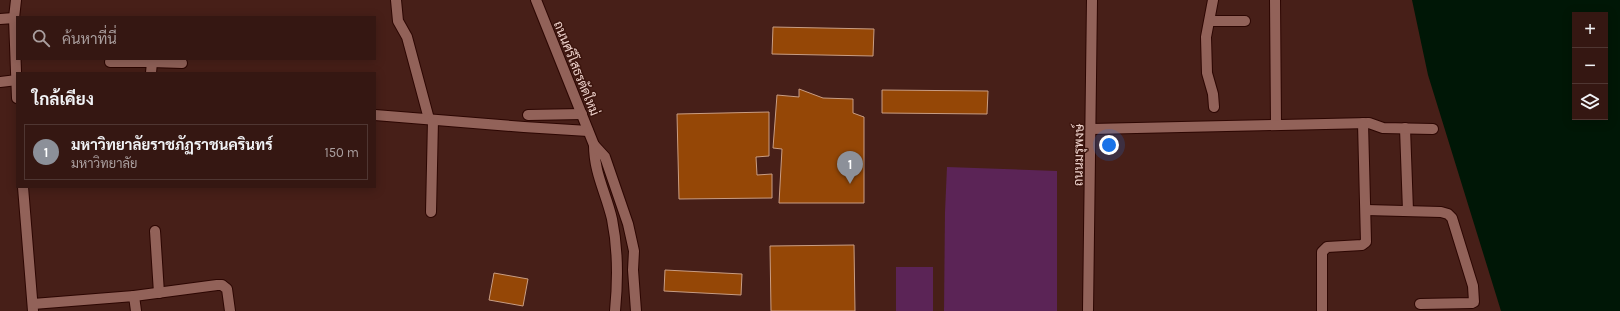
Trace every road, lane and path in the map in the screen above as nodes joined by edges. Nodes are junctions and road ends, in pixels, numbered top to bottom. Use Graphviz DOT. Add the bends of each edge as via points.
graph roads {
  1 [pos="16,0"];
  2 [pos="396,0"];
  3 [pos="536,0"];
  4 [pos="1092,0"];
  5 [pos="1213,0"];
  6 [pos="1275,0"];
  7 [pos="14,18"];
  8 [pos="0,19"];
  9 [pos="1210,21"];
  10 [pos="1245,21"];
  11 [pos="16,59"];
  12 [pos="16,60"];
  13 [pos="110,62"];
  14 [pos="152,62"];
  15 [pos="182,63"];
  16 [pos="17,72"];
  17 [pos="151,72"];
  18 [pos="16,80"];
  19 [pos="0,82"];
  20 [pos="1214,107"];
  21 [pos="582,114"];
  22 [pos="376,115"];
  23 [pos="528,115"];
  24 [pos="431,120"];
  25 [pos="1363,123"];
  26 [pos="1276,125"];
  27 [pos="1091,128"];
  28 [pos="1405,128"];
  29 [pos="1433,128"];
  30 [pos="588,131"];
  31 [pos="594,145"];
  32 [pos="23,188"];
  33 [pos="1366,210"];
  34 [pos="1408,211"];
  35 [pos="431,212"];
  36 [pos="156,231"];
  37 [pos="159,293"];
  38 [pos="134,296"];
  39 [pos="1420,304"];
  40 [pos="33,308"];
  41 [pos="136,311"];
  42 [pos="230,311"];
  43 [pos="615,311"];
  44 [pos="636,311"];
  45 [pos="1088,311"];
  46 [pos="1322,311"];
  1 -- 7 [label="street"];
  2 -- 24 [label="street" via="398,21 407,36"];
  3 -- 21 [label="street, ถนนศรีโสธรตัดใหม่"];
  4 -- 27 [label="street, ถนนมรุพงษ์"];
  5 -- 9 [label="street"];
  6 -- 26 [label="street"];
  7 -- 8 [label="street"];
  7 -- 11 [label="street"];
  9 -- 10 [label="street"];
  9 -- 20 [label="street" via="1206,38 1207,73"];
  12 -- 16 [label="street"];
  13 -- 14 [label="street"];
  14 -- 15 [label="street"];
  14 -- 17 [label="street"];
  18 -- 19 [label="street"];
  21 -- 23 [label="street"];
  21 -- 30 [label="street, ถนนศรีโสธรตัดใหม่"];
  22 -- 24 [label="street"];
  24 -- 30 [label="street"];
  24 -- 35 [label="street"];
  25 -- 26 [label="street"];
  25 -- 28 [label="street" via="1383,128"];
  25 -- 33 [label="street"];
  26 -- 27 [label="street"];
  27 -- 45 [label="street, ถนนมรุพงษ์"];
  28 -- 29 [label="street"];
  28 -- 34 [label="street"];
  30 -- 31 [label="street, ถนนศรีโสธรตัดใหม่"];
  31 -- 43 [label="street, ถนนศรีโสธรตัดใหม่" via="594,161 612,219 617,277"];
  31 -- 44 [label="street, ถนนศรีโสธรตัดใหม่" via="604,157 628,224 634,251"];
  32 -- 40 [label="street"];
  33 -- 34 [label="street"];
  33 -- 46 [label="street" via="1366,242 1362,245 1327,247 1322,252"];
  34 -- 39 [label="street" via="1440,212 1452,218 1475,296 1472,303"];
  36 -- 37 [label="street"];
  37 -- 38 [label="street"];
  37 -- 42 [label="street" via="222,285 227,289"];
  38 -- 40 [label="street"];
  38 -- 41 [label="street"];
}
